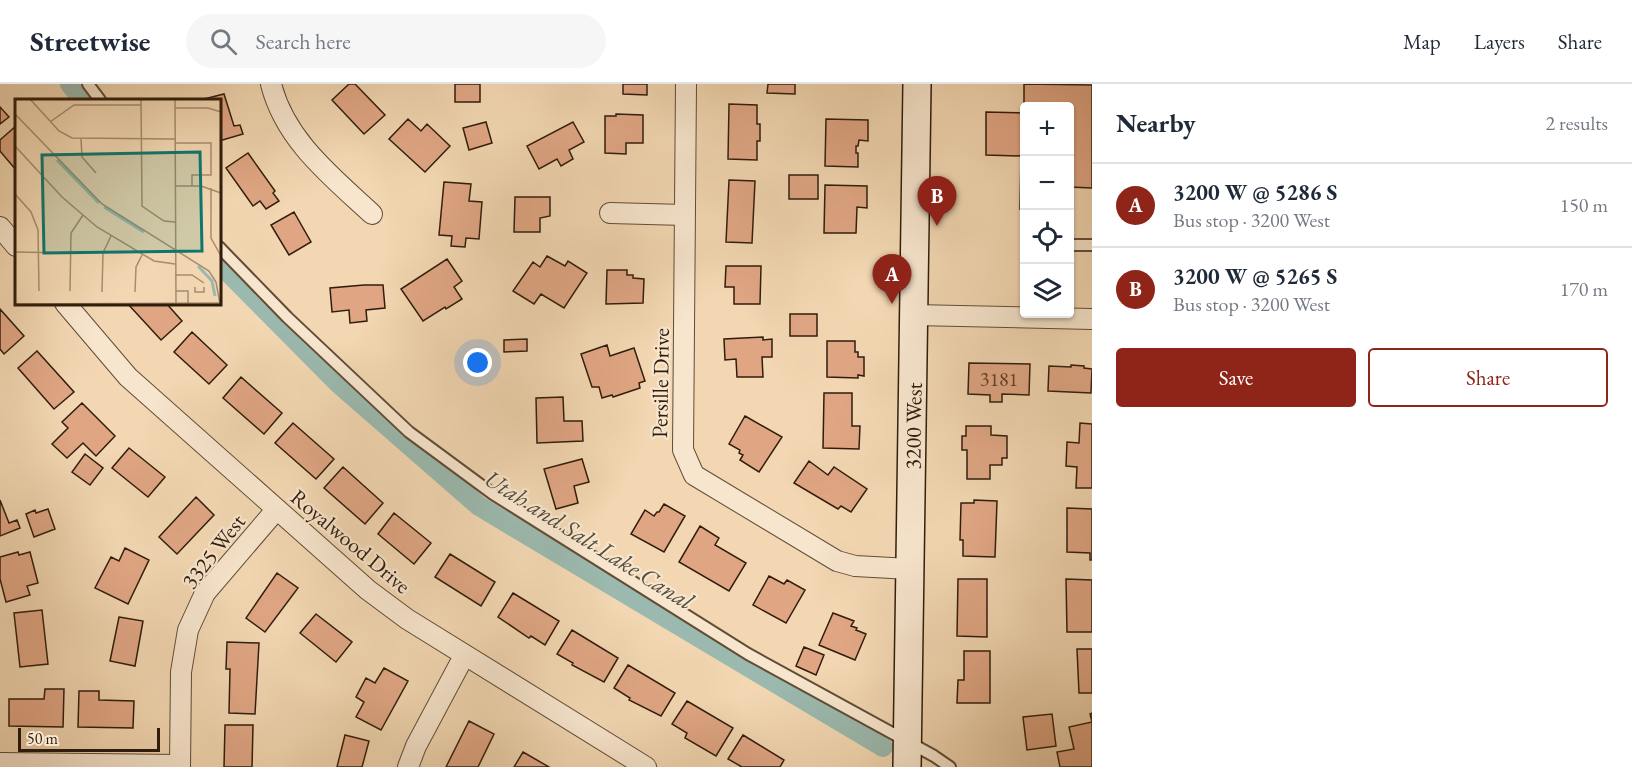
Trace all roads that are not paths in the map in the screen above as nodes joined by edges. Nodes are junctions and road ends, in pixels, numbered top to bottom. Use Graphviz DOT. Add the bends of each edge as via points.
graph roads {
  1 [pos="88,84"];
  2 [pos="271,84"];
  3 [pos="686,84"];
  4 [pos="917,84"];
  5 [pos="99,99"];
  6 [pos="610,213"];
  7 [pos="372,214"];
  8 [pos="685,215"];
  9 [pos="0,227"];
  10 [pos="15,245"];
  11 [pos="1074,245"];
  12 [pos="1092,245"];
  13 [pos="220,248"];
  14 [pos="66,304"];
  15 [pos="914,315"];
  16 [pos="1020,315"];
  17 [pos="1074,318"];
  18 [pos="1092,319"];
  19 [pos="276,510"];
  20 [pos="910,569"];
  21 [pos="464,656"];
  22 [pos="908,755"];
  23 [pos="0,763"];
  24 [pos="180,766"];
  25 [pos="408,767"];
  26 [pos="646,767"];
  27 [pos="950,767"];
  1 -- 5 [label="lane"];
  2 -- 7 [label="street" via="275,102 299,144"];
  3 -- 8 [label="street, Persille Drive"];
  4 -- 15 [label="street, 3200 West"];
  6 -- 8 [label="street"];
  8 -- 20 [label="street, Persille Drive" via="683,450 694,475 837,561 855,566"];
  9 -- 10 [label="street"];
  11 -- 12 [label="lane"];
  13 -- 22 [label="lane" via="409,432 493,494"];
  14 -- 19 [label="street, Royalwood Drive" via="128,377"];
  15 -- 16 [label="street"];
  15 -- 20 [label="street, 3200 West"];
  17 -- 18 [label="street"];
  19 -- 21 [label="street, Royalwood Drive" via="368,590"];
  19 -- 24 [label="street, 3325 West" via="205,593 188,630 181,672"];
  20 -- 22 [label="street, 3200 West"];
  21 -- 25 [label="street"];
  21 -- 26 [label="street, Royalwood Drive"];
  22 -- 27 [label="lane"];
  23 -- 24 [label="street"];
}
